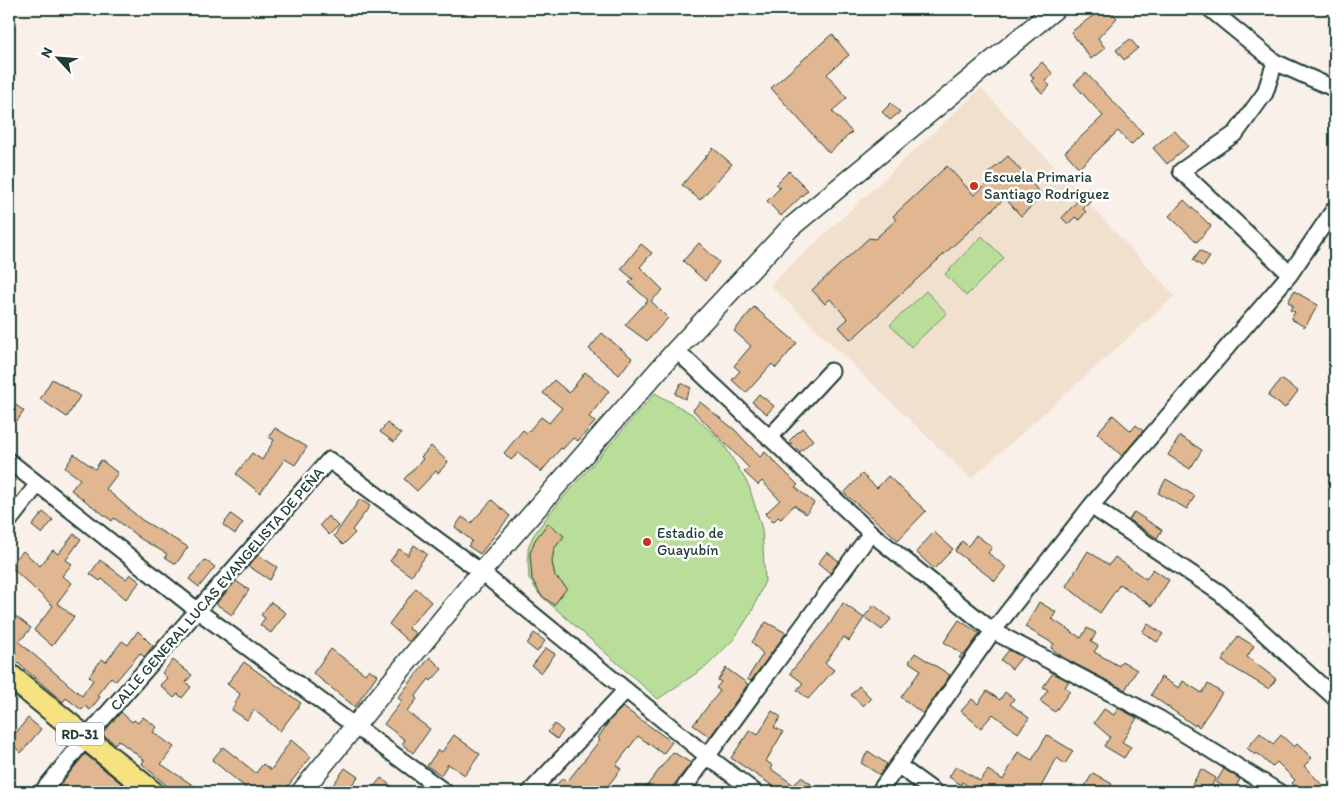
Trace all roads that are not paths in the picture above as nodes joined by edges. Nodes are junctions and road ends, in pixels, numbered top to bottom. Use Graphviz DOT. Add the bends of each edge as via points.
graph roads {
  1 [pos="1055,9"];
  2 [pos="1210,9"];
  3 [pos="1275,62"];
  4 [pos="1335,89"];
  5 [pos="1335,208"];
  6 [pos="1290,274"];
  7 [pos="676,350"];
  8 [pos="831,371"];
  9 [pos="769,438"];
  10 [pos="9,461"];
  11 [pos="38,484"];
  12 [pos="1091,506"];
  13 [pos="9,521"];
  14 [pos="871,533"];
  15 [pos="481,572"];
  16 [pos="198,610"];
  17 [pos="993,631"];
  18 [pos="9,675"];
  19 [pos="626,690"];
  20 [pos="1335,698"];
  21 [pos="355,725"];
  22 [pos="86,738"];
  23 [pos="707,756"];
  24 [pos="899,766"];
  25 [pos="42,792"];
  26 [pos="152,792"];
  27 [pos="301,792"];
  28 [pos="445,792"];
  29 [pos="530,792"];
  30 [pos="681,792"];
  31 [pos="754,792"];
  32 [pos="880,792"];
  33 [pos="935,792"];
  34 [pos="1279,792"];
  1 -- 7 [label="street" via="790,228"];
  2 -- 3 [label="street"];
  3 -- 4 [label="street"];
  3 -- 6 [label="street" via="1265,93 1236,133 1181,171"];
  5 -- 6 [label="street"];
  6 -- 12 [label="street"];
  7 -- 9 [label="street"];
  7 -- 15 [label="street"];
  8 -- 9 [label="street"];
  9 -- 14 [label="street"];
  10 -- 11 [label="street"];
  11 -- 13 [label="street"];
  11 -- 16 [label="street"];
  12 -- 17 [label="street"];
  12 -- 20 [label="street" via="1220,593"];
  14 -- 17 [label="street"];
  14 -- 23 [label="street"];
  15 -- 16 [label="street, CALLE GENERAL LUCAS EVANGELISTA DE PEÑA" via="329,460"];
  15 -- 19 [label="street"];
  15 -- 21 [label="street"];
  16 -- 21 [label="street"];
  16 -- 22 [label="street, CALLE GENERAL LUCAS EVANGELISTA DE PEÑA"];
  17 -- 24 [label="street"];
  17 -- 34 [label="street" via="1160,719"];
  18 -- 22 [label="main road, RD-31"];
  19 -- 23 [label="street"];
  19 -- 29 [label="street"];
  21 -- 27 [label="street"];
  21 -- 28 [label="street"];
  22 -- 25 [label="street, CALLE GENERAL LUCAS EVANGELISTA DE PEÑA"];
  22 -- 26 [label="main road, RD-31"];
  23 -- 30 [label="street"];
  23 -- 31 [label="street"];
  24 -- 32 [label="street"];
  24 -- 33 [label="street"];
}
